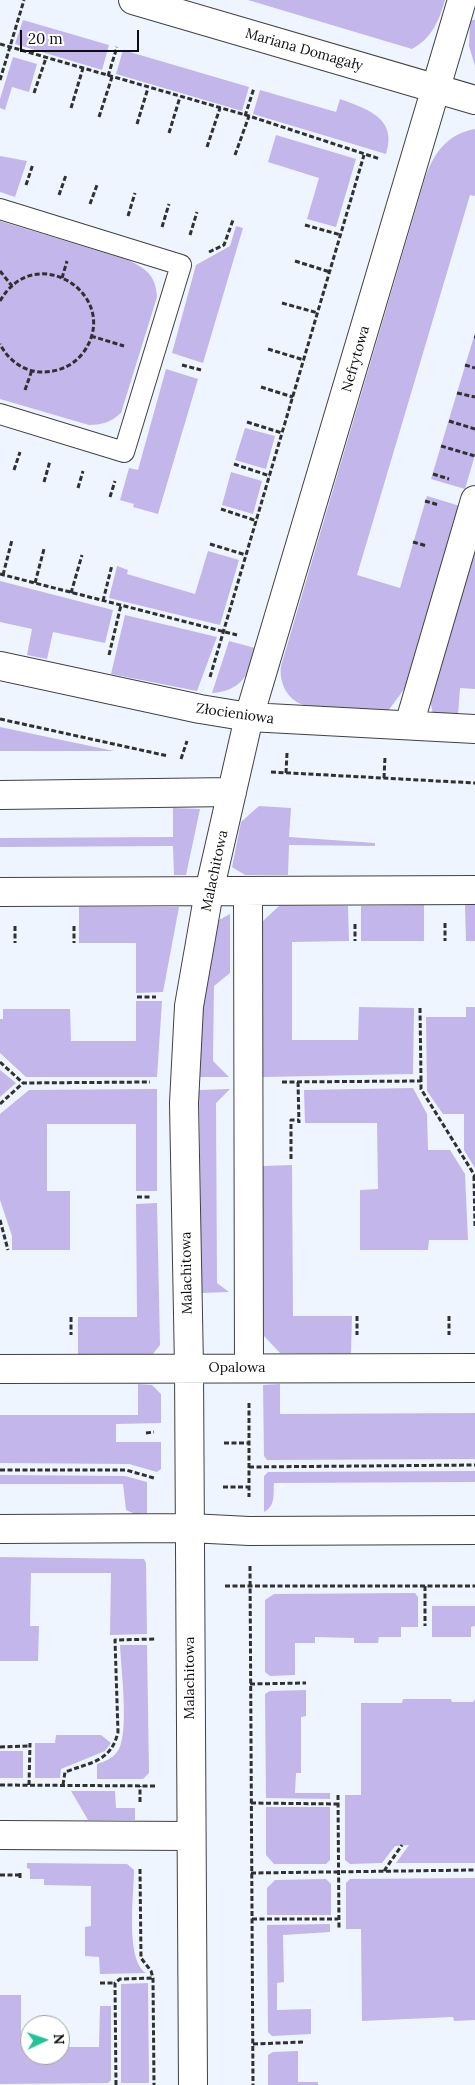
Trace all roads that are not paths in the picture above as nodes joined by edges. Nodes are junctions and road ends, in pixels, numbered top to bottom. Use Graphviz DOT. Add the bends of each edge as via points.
graph roads {
  1 [pos="134,0"];
  2 [pos="462,0"];
  3 [pos="436,88"];
  4 [pos="475,100"];
  5 [pos="0,208"];
  6 [pos="0,414"];
  7 [pos="475,500"];
  8 [pos="0,666"];
  9 [pos="249,717"];
  10 [pos="409,725"];
  11 [pos="475,729"];
  12 [pos="235,781"];
  13 [pos="0,795"];
  14 [pos="475,890"];
  15 [pos="0,892"];
  16 [pos="209,892"];
  17 [pos="248,892"];
  18 [pos="189,1367"];
  19 [pos="249,1368"];
  20 [pos="475,1368"];
  21 [pos="0,1369"];
  22 [pos="0,1528"];
  23 [pos="190,1528"];
  24 [pos="475,1530"];
  25 [pos="0,1835"];
  26 [pos="191,1836"];
  27 [pos="193,2085"];
  1 -- 3 [label="street, Mariana Domagały"];
  2 -- 3 [label="street, Nefrytowa"];
  3 -- 4 [label="street, Mariana Domagały"];
  3 -- 9 [label="street, Nefrytowa"];
  5 -- 6 [label="lane" via="181,264 124,452"];
  7 -- 10 [label="street"];
  8 -- 9 [label="street, Złocieniowa"];
  9 -- 10 [label="street, Złocieniowa"];
  9 -- 12 [label="street, Malachitowa"];
  10 -- 11 [label="street, Złocieniowa"];
  12 -- 13 [label="street"];
  12 -- 16 [label="street, Malachitowa"];
  14 -- 17 [label="street"];
  15 -- 16 [label="street"];
  16 -- 17 [label="street"];
  16 -- 18 [label="street, Malachitowa" via="189,1006 184,1082"];
  17 -- 19 [label="street"];
  18 -- 19 [label="street, Opalowa"];
  18 -- 21 [label="street, Opalowa"];
  18 -- 23 [label="street, Malachitowa"];
  19 -- 20 [label="street, Opalowa"];
  22 -- 23 [label="street"];
  23 -- 24 [label="street" via="249,1531"];
  23 -- 26 [label="street, Malachitowa"];
  25 -- 26 [label="street"];
  26 -- 27 [label="street, Malachitowa"];
}
